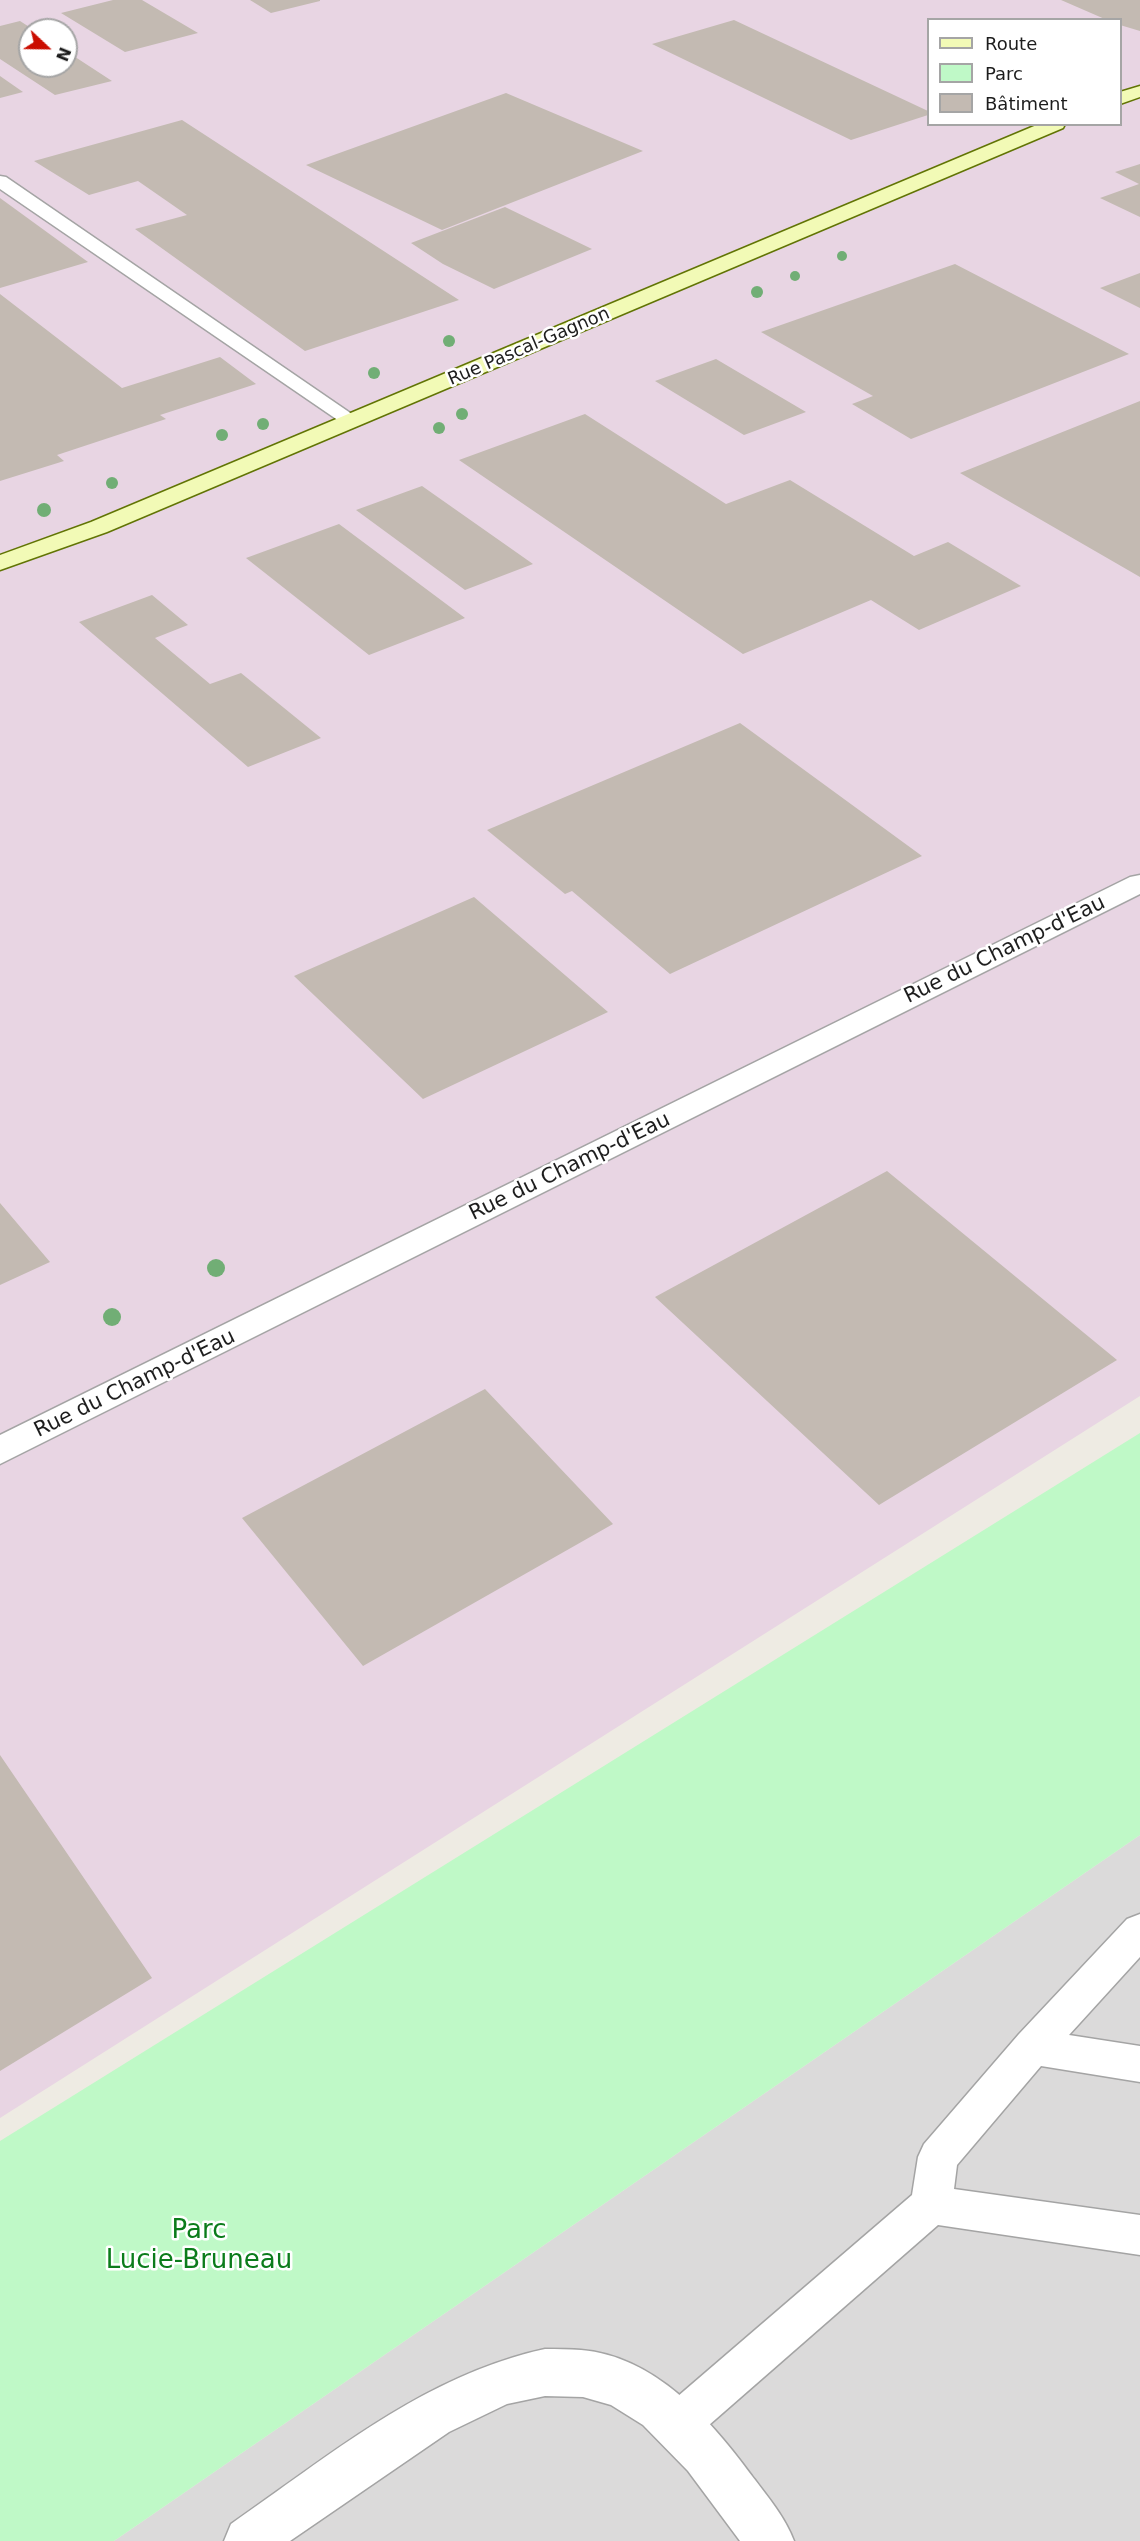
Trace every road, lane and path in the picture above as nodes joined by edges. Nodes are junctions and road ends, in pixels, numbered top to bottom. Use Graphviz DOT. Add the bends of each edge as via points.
graph roads {
  1 [pos="1140,91"];
  2 [pos="1122,98"];
  3 [pos="1051,126"];
  4 [pos="0,181"];
  5 [pos="352,421"];
  6 [pos="0,563"];
  7 [pos="1140,883"];
  8 [pos="0,1451"];
  9 [pos="1140,1931"];
  10 [pos="1033,2047"];
  11 [pos="1140,2064"];
  12 [pos="930,2205"];
  13 [pos="1140,2235"];
  14 [pos="678,2424"];
  15 [pos="248,2541"];
  16 [pos="770,2541"];
  1 -- 2 [label="street"];
  3 -- 5 [label="street, Rue Pascal-Gagnon"];
  4 -- 5 [label="lane"];
  5 -- 6 [label="street, Rue Pascal-Gagnon" via="99,527"];
  7 -- 8 [label="street, Rue du Champ-d'Eau"];
  9 -- 10 [label="lane"];
  10 -- 11 [label="lane"];
  10 -- 12 [label="lane" via="938,2157"];
  12 -- 13 [label="lane"];
  12 -- 14 [label="lane"];
  14 -- 15 [label="street" via="626,2386 590,2374 551,2371 508,2379 433,2412"];
  14 -- 16 [label="street"];
}
